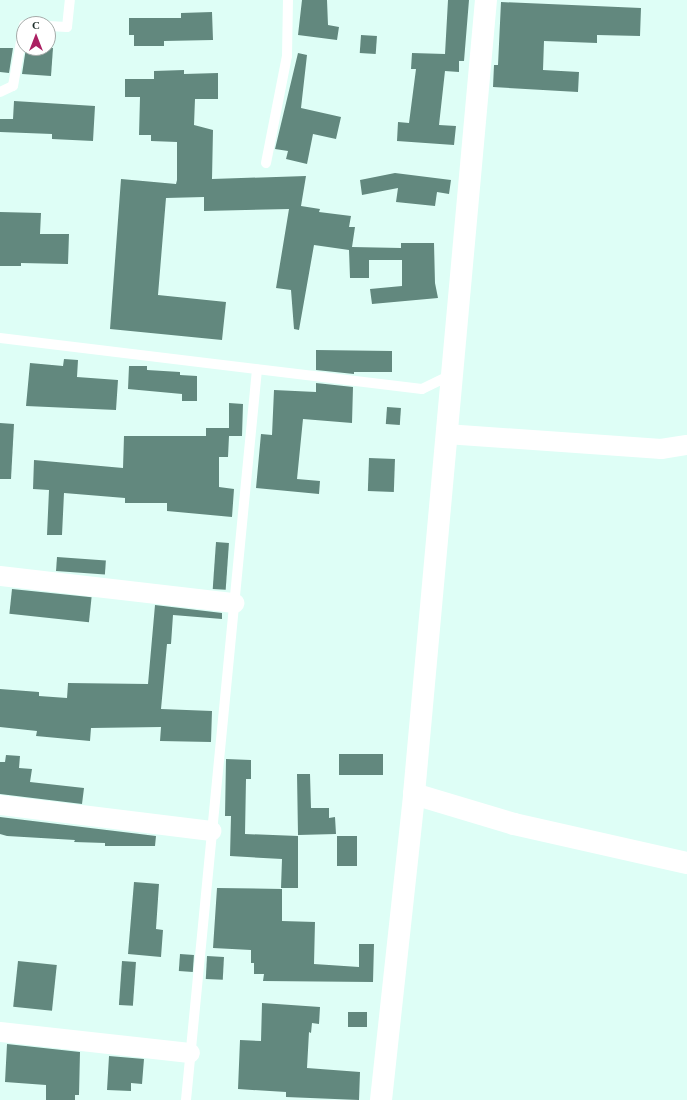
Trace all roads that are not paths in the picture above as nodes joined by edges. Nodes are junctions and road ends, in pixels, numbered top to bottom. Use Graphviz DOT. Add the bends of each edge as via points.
graph roads {
  1 [pos="70,0"];
  2 [pos="288,0"];
  3 [pos="486,0"];
  4 [pos="56,26"];
  5 [pos="18,56"];
  6 [pos="0,92"];
  7 [pos="266,163"];
  8 [pos="0,338"];
  9 [pos="257,369"];
  10 [pos="451,374"];
  11 [pos="446,434"];
  12 [pos="687,445"];
  13 [pos="0,576"];
  14 [pos="234,603"];
  15 [pos="414,794"];
  16 [pos="0,805"];
  17 [pos="211,831"];
  18 [pos="687,864"];
  19 [pos="0,1032"];
  20 [pos="190,1053"];
  21 [pos="186,1100"];
  22 [pos="381,1100"];
  1 -- 4 [label="lane" via="67,27"];
  2 -- 7 [label="lane" via="287,56"];
  3 -- 10 [label="street"];
  5 -- 6 [label="lane" via="13,86"];
  8 -- 9 [label="lane"];
  9 -- 10 [label="lane" via="422,389"];
  9 -- 14 [label="lane"];
  10 -- 11 [label="street"];
  11 -- 12 [label="street" via="661,449"];
  11 -- 15 [label="street"];
  13 -- 14 [label="street"];
  14 -- 17 [label="lane"];
  15 -- 18 [label="street" via="514,824"];
  15 -- 22 [label="street"];
  16 -- 17 [label="street"];
  17 -- 20 [label="lane"];
  19 -- 20 [label="street"];
  20 -- 21 [label="lane"];
}
